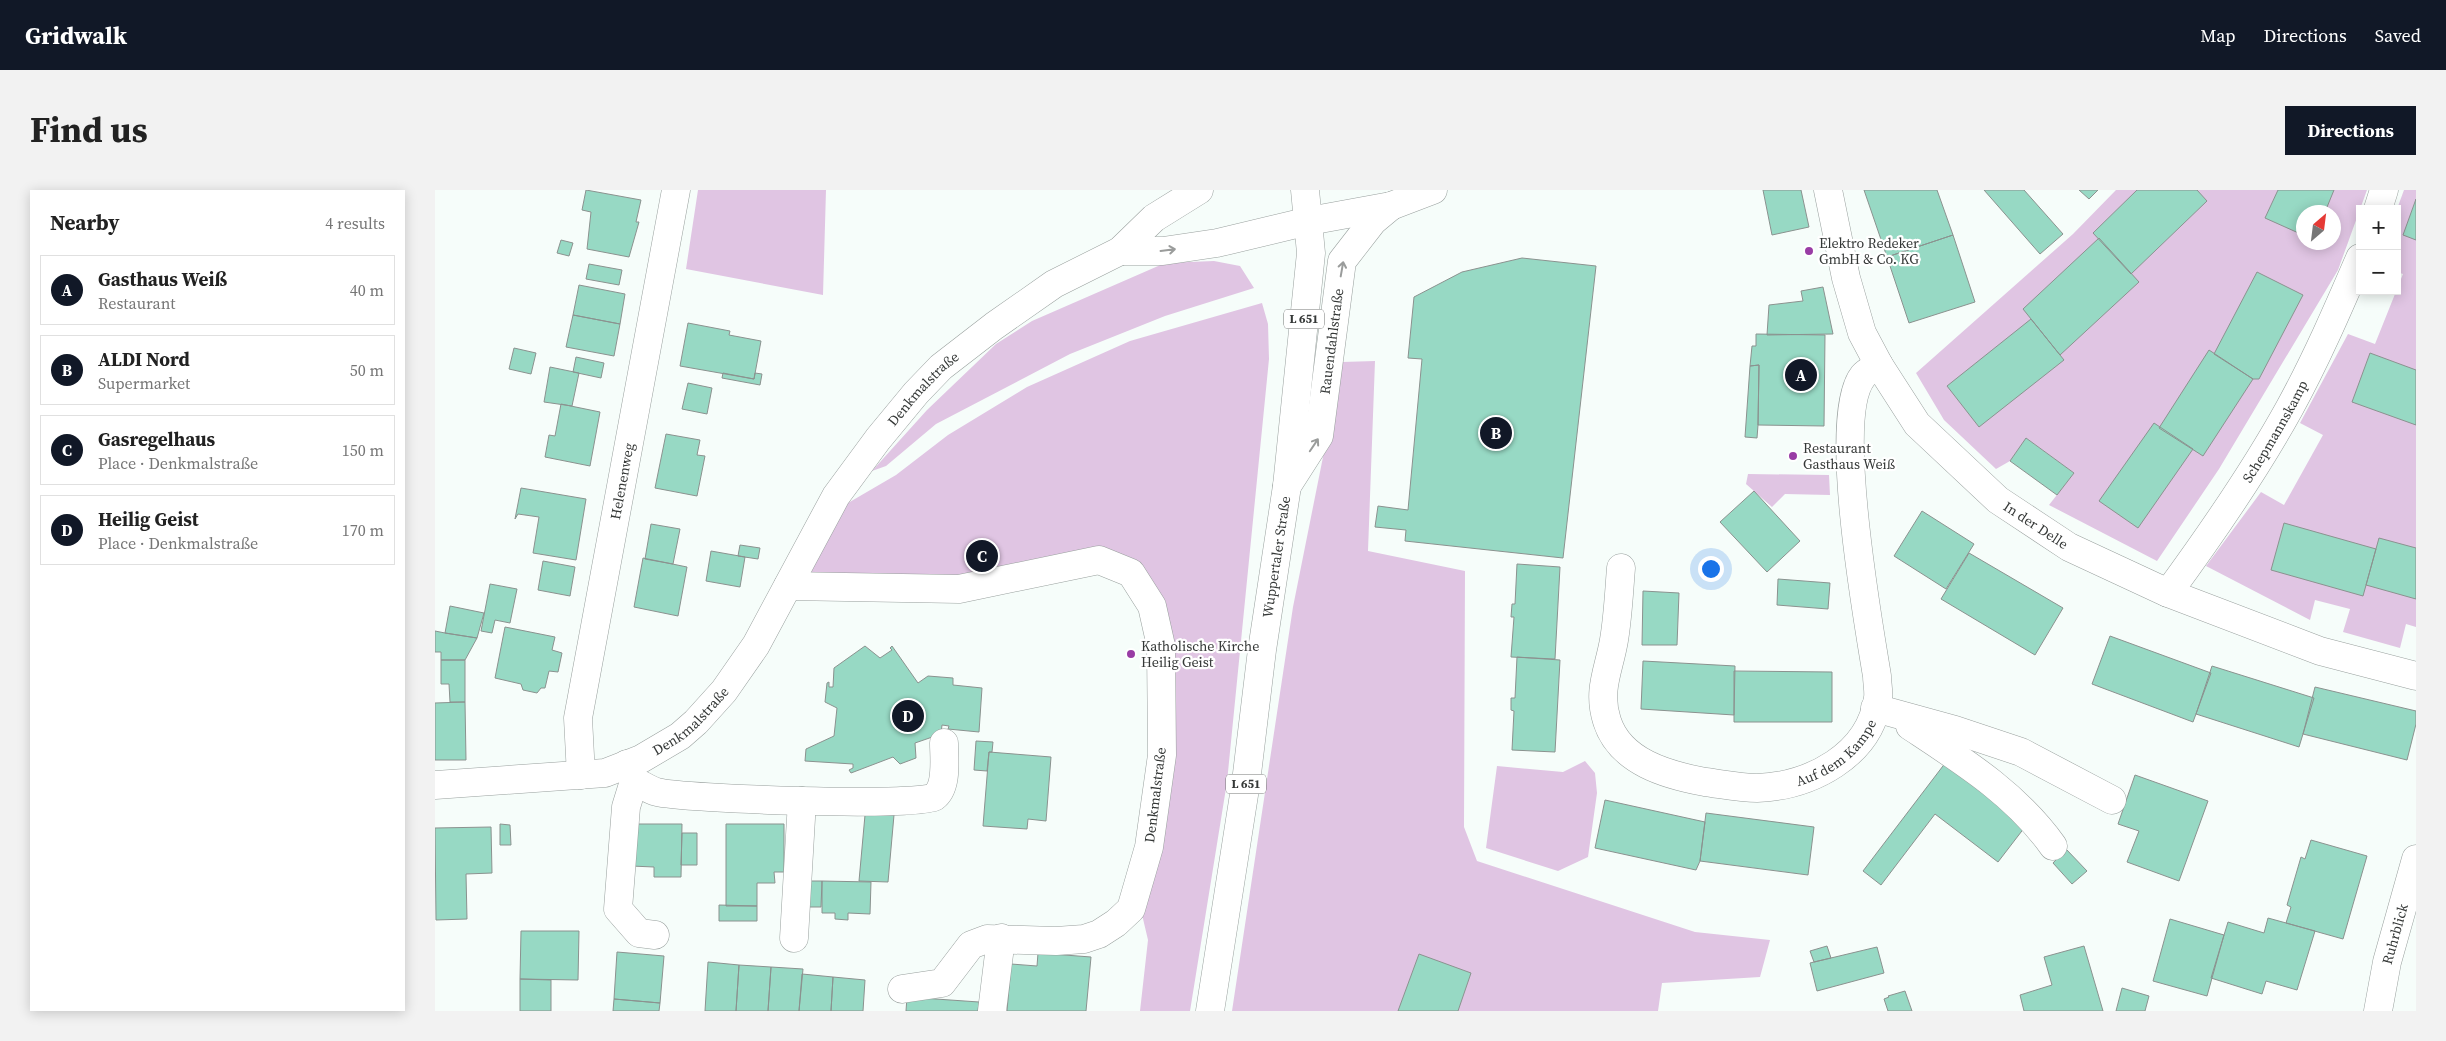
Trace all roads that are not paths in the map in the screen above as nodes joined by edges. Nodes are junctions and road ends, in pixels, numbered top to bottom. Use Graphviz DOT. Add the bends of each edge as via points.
graph roads {
  1 [pos="676,190"];
  2 [pos="1199,190"];
  3 [pos="1305,190"];
  4 [pos="1433,190"];
  5 [pos="1828,190"];
  6 [pos="2384,190"];
  7 [pos="2379,205"];
  8 [pos="1391,206"];
  9 [pos="1309,221"];
  10 [pos="1120,250"];
  11 [pos="2356,267"];
  12 [pos="1879,365"];
  13 [pos="1287,486"];
  14 [pos="1621,568"];
  15 [pos="788,586"];
  16 [pos="2168,593"];
  17 [pos="2416,676"];
  18 [pos="1885,712"];
  19 [pos="944,743"];
  20 [pos="630,772"];
  21 [pos="581,775"];
  22 [pos="435,785"];
  23 [pos="2112,800"];
  24 [pos="802,801"];
  25 [pos="2053,846"];
  26 [pos="2416,859"];
  27 [pos="655,935"];
  28 [pos="794,938"];
  29 [pos="1001,938"];
  30 [pos="902,989"];
  31 [pos="992,1011"];
  32 [pos="1210,1011"];
  33 [pos="2378,1011"];
  1 -- 21 [label="street, Helenenweg" via="578,718"];
  2 -- 10 [label="street, Denkmalstraße" via="1154,218"];
  3 -- 9 [label="street, Wuppertaler Straße / L 651"];
  4 -- 8 [label="street, Rauendahlstraße"];
  5 -- 12 [label="street, In der Delle" via="1859,324"];
  6 -- 7 [label="street"];
  8 -- 9 [label="street, Rauendahlstraße"];
  13 -- 8 [label="street, Rauendahlstraße, one-way" via="1319,436 1343,261 1373,221"];
  10 -- 9 [label="street, Denkmalstraße, one-way" via="1163,251 1190,247"];
  9 -- 13 [label="street, Wuppertaler Straße / L 651" via="1311,252"];
  10 -- 15 [label="street, Denkmalstraße" via="1054,284 971,343 916,392 836,496"];
  11 -- 16 [label="street, Schepmannskamp" via="2316,357 2285,415 2225,515"];
  12 -- 16 [label="street, In der Delle" via="1917,424 1998,500 2069,547"];
  12 -- 18 [label="street, Auf dem Kampe" via="1863,375 1855,394 1851,450 1860,574 1878,697"];
  13 -- 32 [label="street, Wuppertaler Straße / L 651"];
  14 -- 18 [label="street, Auf dem Kampe" via="1613,643 1604,674 1604,711 1618,742 1649,766 1718,784 1757,788 1786,783 1813,776 1842,760"];
  15 -- 20 [label="street, Denkmalstraße" via="756,645 711,706 680,736"];
  15 -- 29 [label="street, Denkmalstraße" via="959,589 1099,560 1131,573 1152,606 1161,646 1162,755 1149,847 1135,902 1099,946 1084,939"];
  16 -- 17 [label="street, In der Delle" via="2321,651"];
  18 -- 23 [label="street" via="2021,752"];
  18 -- 25 [label="street" via="2007,794 2037,823"];
  19 -- 24 [label="street" via="943,782 935,796 928,799"];
  20 -- 21 [label="street, Denkmalstraße"];
  20 -- 24 [label="street" via="657,792"];
  20 -- 27 [label="street" via="618,909 639,933"];
  21 -- 22 [label="street, Denkmalstraße"];
  24 -- 28 [label="street"];
  26 -- 33 [label="street, Ruhrblick" via="2387,962"];
  29 -- 30 [label="street, Denkmalstraße" via="987,938 971,946 942,983"];
  29 -- 31 [label="street"];
}
